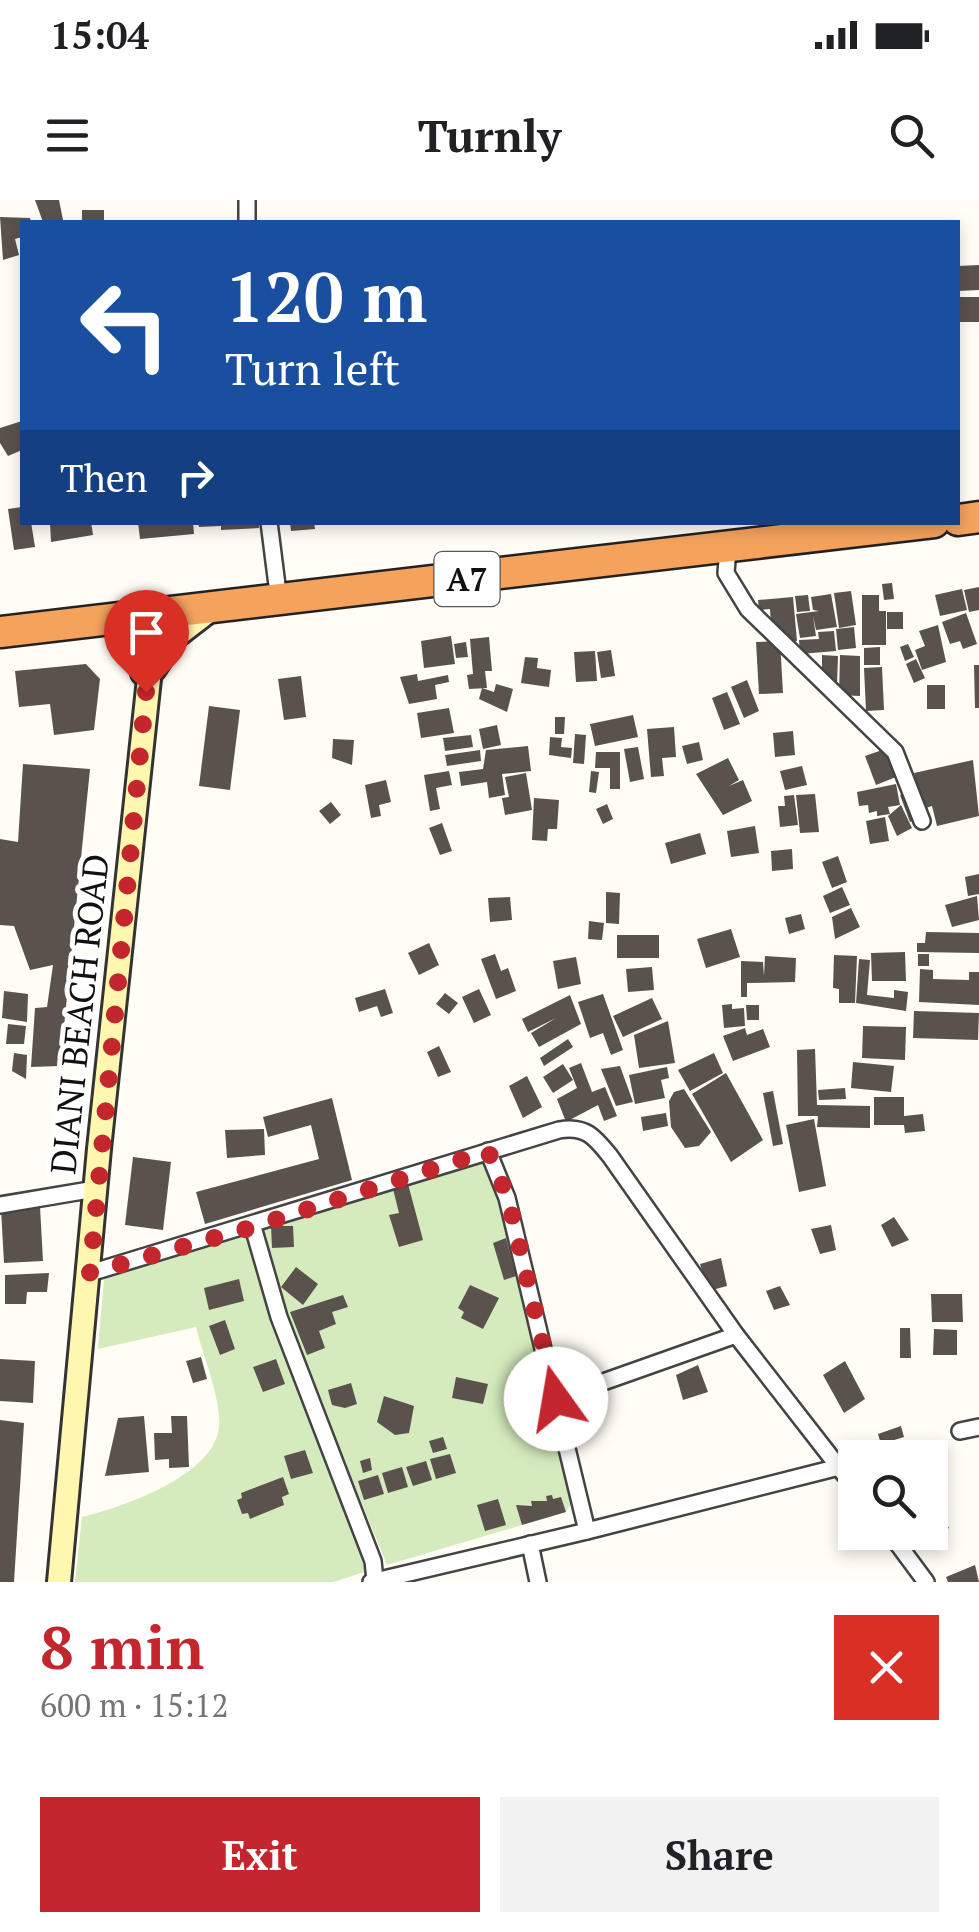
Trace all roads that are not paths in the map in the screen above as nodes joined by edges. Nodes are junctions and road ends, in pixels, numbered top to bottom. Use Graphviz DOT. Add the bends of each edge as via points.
graph roads {
  1 [pos="268,525"];
  2 [pos="909,525"];
  3 [pos="728,547"];
  4 [pos="280,602"];
  5 [pos="214,607"];
  6 [pos="152,615"];
  7 [pos="104,620"];
  8 [pos="0,632"];
  9 [pos="146,692"];
  10 [pos="922,822"];
  11 [pos="488,1151"];
  12 [pos="95,1189"];
  13 [pos="0,1205"];
  14 [pos="253,1227"];
  15 [pos="90,1273"];
  16 [pos="736,1335"];
  17 [pos="556,1399"];
  18 [pos="979,1427"];
  19 [pos="960,1431"];
  20 [pos="838,1464"];
  21 [pos="838,1468"];
  22 [pos="587,1531"];
  23 [pos="530,1544"];
  24 [pos="902,1550"];
  25 [pos="373,1581"];
  26 [pos="59,1582"];
  27 [pos="538,1582"];
  28 [pos="926,1582"];
  1 -- 4 [label="street"];
  2 -- 3 [label="highway, A7"];
  3 -- 4 [label="highway, A7"];
  3 -- 10 [label="street" via="726,573 748,609 896,752"];
  4 -- 5 [label="highway, A7"];
  5 -- 6 [label="highway, A7"];
  5 -- 9 [label="main road" via="164,648"];
  6 -- 7 [label="highway, A7"];
  6 -- 9 [label="main road, DIANI BEACH ROAD"];
  7 -- 8 [label="highway, A7"];
  7 -- 9 [label="main road" via="133,640"];
  9 -- 12 [label="main road, DIANI BEACH ROAD"];
  11 -- 14 [label="street"];
  11 -- 16 [label="street" via="568,1128 594,1136"];
  11 -- 17 [label="street" via="508,1198"];
  12 -- 13 [label="street"];
  12 -- 15 [label="main road, DIANI BEACH ROAD"];
  14 -- 15 [label="street"];
  14 -- 25 [label="street" via="280,1318 373,1561"];
  15 -- 26 [label="main road, DIANI BEACH ROAD"];
  16 -- 17 [label="street"];
  16 -- 20 [label="street"];
  17 -- 22 [label="street"];
  18 -- 19 [label="street"];
  21 -- 22 [label="street"];
  22 -- 23 [label="street"];
  23 -- 25 [label="street"];
  23 -- 27 [label="street"];
  24 -- 28 [label="street"];
}
